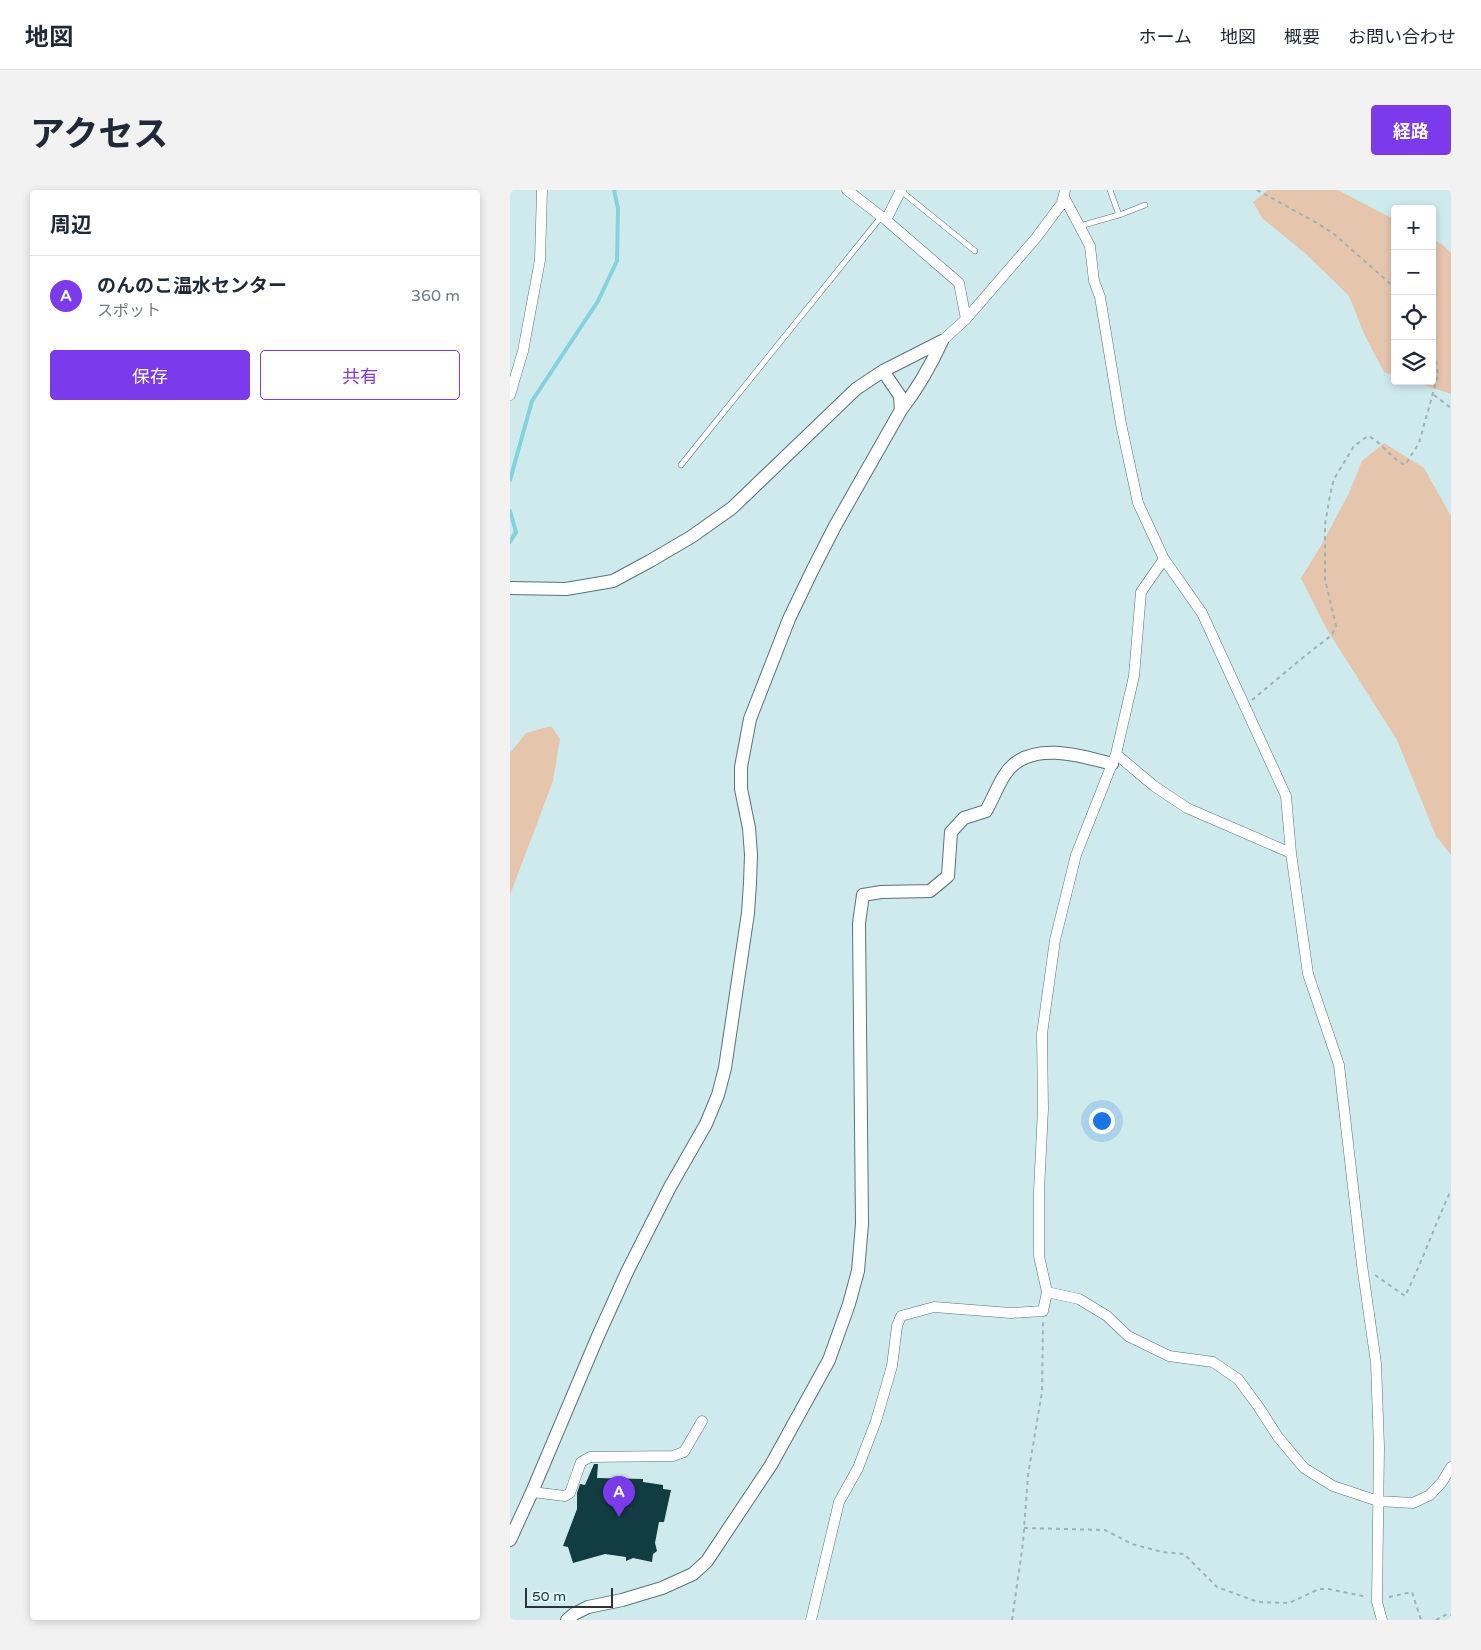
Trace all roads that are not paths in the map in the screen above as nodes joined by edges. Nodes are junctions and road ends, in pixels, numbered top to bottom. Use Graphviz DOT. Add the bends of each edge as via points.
graph roads {
  1 [pos="542,190"];
  2 [pos="848,190"];
  3 [pos="1110,190"];
  4 [pos="901,191"];
  5 [pos="1065,194"];
  6 [pos="1145,205"];
  7 [pos="1119,215"];
  8 [pos="884,218"];
  9 [pos="1080,226"];
  10 [pos="975,251"];
  11 [pos="966,318"];
  12 [pos="942,340"];
  13 [pos="883,371"];
  14 [pos="510,395"];
  15 [pos="901,410"];
  16 [pos="681,464"];
  17 [pos="1164,559"];
  18 [pos="510,588"];
  19 [pos="1114,759"];
  20 [pos="1291,852"];
  21 [pos="1047,1292"];
  22 [pos="702,1421"];
  23 [pos="1451,1468"];
  24 [pos="532,1492"];
  25 [pos="1378,1501"];
  26 [pos="510,1540"];
  27 [pos="567,1620"];
  28 [pos="811,1620"];
  29 [pos="1382,1620"];
  1 -- 14 [label="street" via="540,260 523,351"];
  2 -- 8 [label="street"];
  3 -- 7 [label="lane"];
  4 -- 8 [label="street"];
  4 -- 10 [label="lane"];
  5 -- 9 [label="street"];
  5 -- 11 [label="street" via="1036,238"];
  6 -- 7 [label="lane"];
  7 -- 9 [label="lane"];
  8 -- 11 [label="street" via="959,283"];
  8 -- 16 [label="lane"];
  9 -- 17 [label="street" via="1090,246 1138,503"];
  11 -- 12 [label="street"];
  12 -- 13 [label="street"];
  12 -- 15 [label="street" via="934,359"];
  13 -- 15 [label="street" via="900,396"];
  13 -- 18 [label="street" via="856,389 732,508 650,561 613,581 566,589"];
  15 -- 24 [label="street" via="812,571 789,619 750,719 741,767 749,837 748,913 718,1094 706,1124 626,1272"];
  17 -- 19 [label="street" via="1141,592 1134,676"];
  17 -- 20 [label="street" via="1202,613 1286,796"];
  19 -- 20 [label="street" via="1187,808"];
  19 -- 21 [label="street" via="1076,855 1055,940 1042,1034 1039,1256"];
  19 -- 27 [label="street" via="1056,753 1023,757 1006,772 986,811 964,818 951,832 948,876 930,891 881,892 863,896 859,923 862,1224 858,1271 829,1360 771,1465 707,1561 693,1574 662,1588 588,1607"];
  20 -- 25 [label="street" via="1308,974 1339,1065 1376,1363"];
  21 -- 25 [label="street" via="1079,1299 1107,1316 1128,1336 1169,1356 1213,1362 1238,1379 1304,1468 1333,1486"];
  21 -- 28 [label="street" via="1043,1311 1011,1313 934,1307 901,1316 892,1366 876,1421 858,1468 839,1502"];
  22 -- 24 [label="street" via="684,1452 672,1456 590,1457 581,1462 570,1493 565,1496"];
  23 -- 25 [label="street" via="1430,1495 1413,1503"];
  24 -- 26 [label="street"];
  25 -- 29 [label="street" via="1377,1599"];
}
